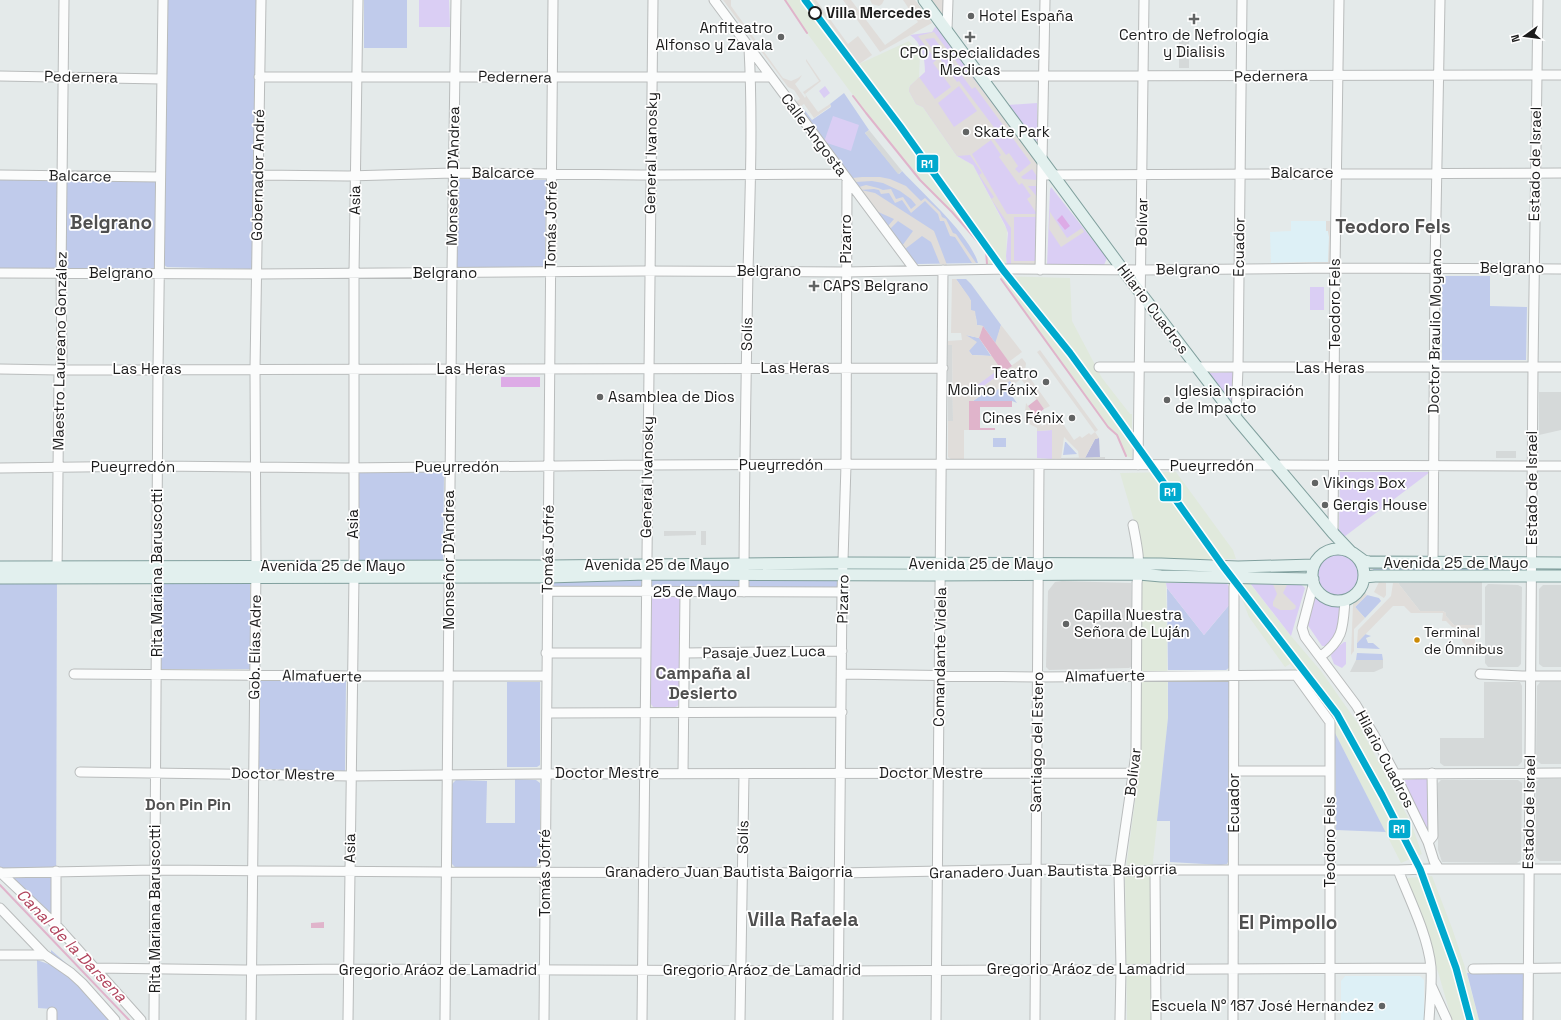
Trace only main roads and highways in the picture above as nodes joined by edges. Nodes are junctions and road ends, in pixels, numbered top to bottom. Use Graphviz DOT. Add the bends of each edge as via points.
graph roads {
  1 [pos="924,0"];
  2 [pos="1333,533"];
  3 [pos="1331,550"];
  4 [pos="1352,553"];
  5 [pos="1561,564"];
  6 [pos="1314,565"];
  7 [pos="0,567"];
  8 [pos="1139,569"];
  9 [pos="57,572"];
  10 [pos="1561,576"];
  11 [pos="1364,577"];
  12 [pos="0,578"];
  13 [pos="1313,580"];
  1 -- 2 [label="main road, Hilario Cuadros" via="1042,160 1047,175 1123,270 1196,368"];
  2 -- 3 [label="main road" via="1335,540"];
  2 -- 4 [label="main road, Hilario Cuadros"];
  3 -- 4 [label="main road, Avenida 25 de Mayo" via="1342,549"];
  3 -- 6 [label="main road" via="1321,556"];
  4 -- 5 [label="main road, Avenida 25 de Mayo" via="1369,562"];
  4 -- 11 [label="main road, Avenida 25 de Mayo" via="1362,564"];
  6 -- 8 [label="main road, Avenida 25 de Mayo"];
  6 -- 13 [label="main road"];
  7 -- 9 [label="main road, Avenida 25 de Mayo"];
  8 -- 9 [label="main road, Avenida 25 de Mayo"];
  8 -- 13 [label="main road, Avenida 25 de Mayo" via="1161,576"];
  9 -- 12 [label="main road, Avenida 25 de Mayo"];
  10 -- 11 [label="main road, Avenida 25 de Mayo"];
  11 -- 13 [label="main road, Avenida 25 de Mayo" via="1357,593 1345,600 1327,598 1317,590"];
}
